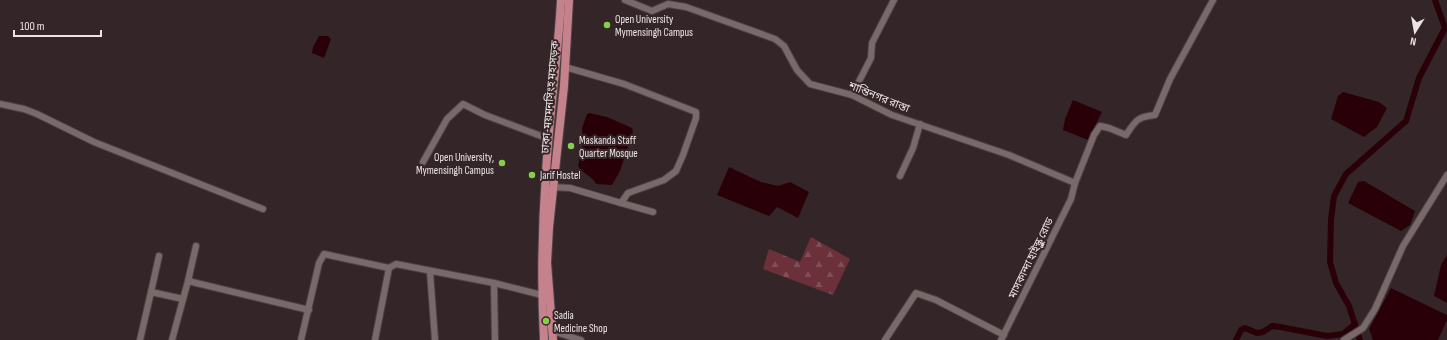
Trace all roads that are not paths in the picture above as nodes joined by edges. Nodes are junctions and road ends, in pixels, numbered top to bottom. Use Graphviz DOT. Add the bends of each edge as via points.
graph roads {
  1 [pos="561,0"];
  2 [pos="569,0"];
  3 [pos="625,0"];
  4 [pos="894,0"];
  5 [pos="1213,0"];
  6 [pos="679,3"];
  7 [pos="565,67"];
  8 [pos="852,95"];
  9 [pos="0,104"];
  10 [pos="920,124"];
  11 [pos="549,139"];
  12 [pos="423,162"];
  13 [pos="1447,175"];
  14 [pos="900,176"];
  15 [pos="1075,183"];
  16 [pos="552,187"];
  17 [pos="621,203"];
  18 [pos="263,209"];
  19 [pos="653,212"];
  20 [pos="196,246"];
  21 [pos="159,256"];
  22 [pos="389,268"];
  23 [pos="430,272"];
  24 [pos="188,281"];
  25 [pos="494,284"];
  26 [pos="151,292"];
  27 [pos="542,295"];
  28 [pos="183,299"];
  29 [pos="309,310"];
  30 [pos="552,336"];
  31 [pos="1003,337"];
  32 [pos="140,340"];
  33 [pos="172,340"];
  34 [pos="301,340"];
  35 [pos="375,340"];
  36 [pos="435,340"];
  37 [pos="495,340"];
  38 [pos="544,340"];
  39 [pos="581,340"];
  40 [pos="885,340"];
  41 [pos="1344,340"];
  1 -- 11 [label="main road, ঢাকা-ময়মনসিংহ মহাসড়ক"];
  2 -- 7 [label="main road, ঢাকা-ময়মনসিংহ মহাসড়ক"];
  3 -- 6 [label="street, শান্তিনগর রাস্তা" via="652,11 668,4"];
  4 -- 8 [label="street" via="872,43 871,58"];
  5 -- 15 [label="street, মাসকান্দা হাইস্কুল রোড" via="1170,80 1155,115 1136,120 1126,135 1100,126"];
  6 -- 8 [label="street, শান্তিনগর রাস্তা" via="775,39 784,46 797,70 810,84"];
  7 -- 16 [label="main road, ঢাকা-ময়মনসিংহ মহাসড়ক"];
  7 -- 17 [label="street" via="624,84 696,112 690,136 676,171 664,180 628,193"];
  8 -- 10 [label="street, শান্তিনগর রাস্তা" via="892,115"];
  9 -- 18 [label="street" via="37,114 94,142"];
  10 -- 14 [label="street" via="913,148"];
  10 -- 15 [label="street, শান্তিনগর রাস্তা" via="1009,155"];
  11 -- 12 [label="street" via="463,104 447,119"];
  11 -- 27 [label="main road, ঢাকা-ময়মনসিংহ মহাসড়ক" via="545,178"];
  13 -- 41 [label="street" via="1403,246 1386,287 1363,328"];
  15 -- 31 [label="street, মাসকান্দা হাইস্কুল রোড" via="1071,198"];
  16 -- 17 [label="street" via="570,188"];
  16 -- 30 [label="main road, ঢাকা-ময়মনসিংহ মহাসড়ক" via="547,263"];
  17 -- 19 [label="street"];
  20 -- 24 [label="street"];
  21 -- 26 [label="street"];
  22 -- 23 [label="street" via="396,264"];
  22 -- 29 [label="street" via="324,254 319,263"];
  22 -- 35 [label="street"];
  23 -- 25 [label="street"];
  23 -- 36 [label="street"];
  24 -- 28 [label="street"];
  24 -- 29 [label="street"];
  25 -- 27 [label="street"];
  25 -- 37 [label="street"];
  26 -- 28 [label="street"];
  26 -- 32 [label="street"];
  27 -- 38 [label="main road, ঢাকা-ময়মনসিংহ মহাসড়ক"];
  28 -- 33 [label="street"];
  29 -- 34 [label="street"];
  30 -- 39 [label="street"];
  31 -- 40 [label="street" via="936,300 916,293"];
}
